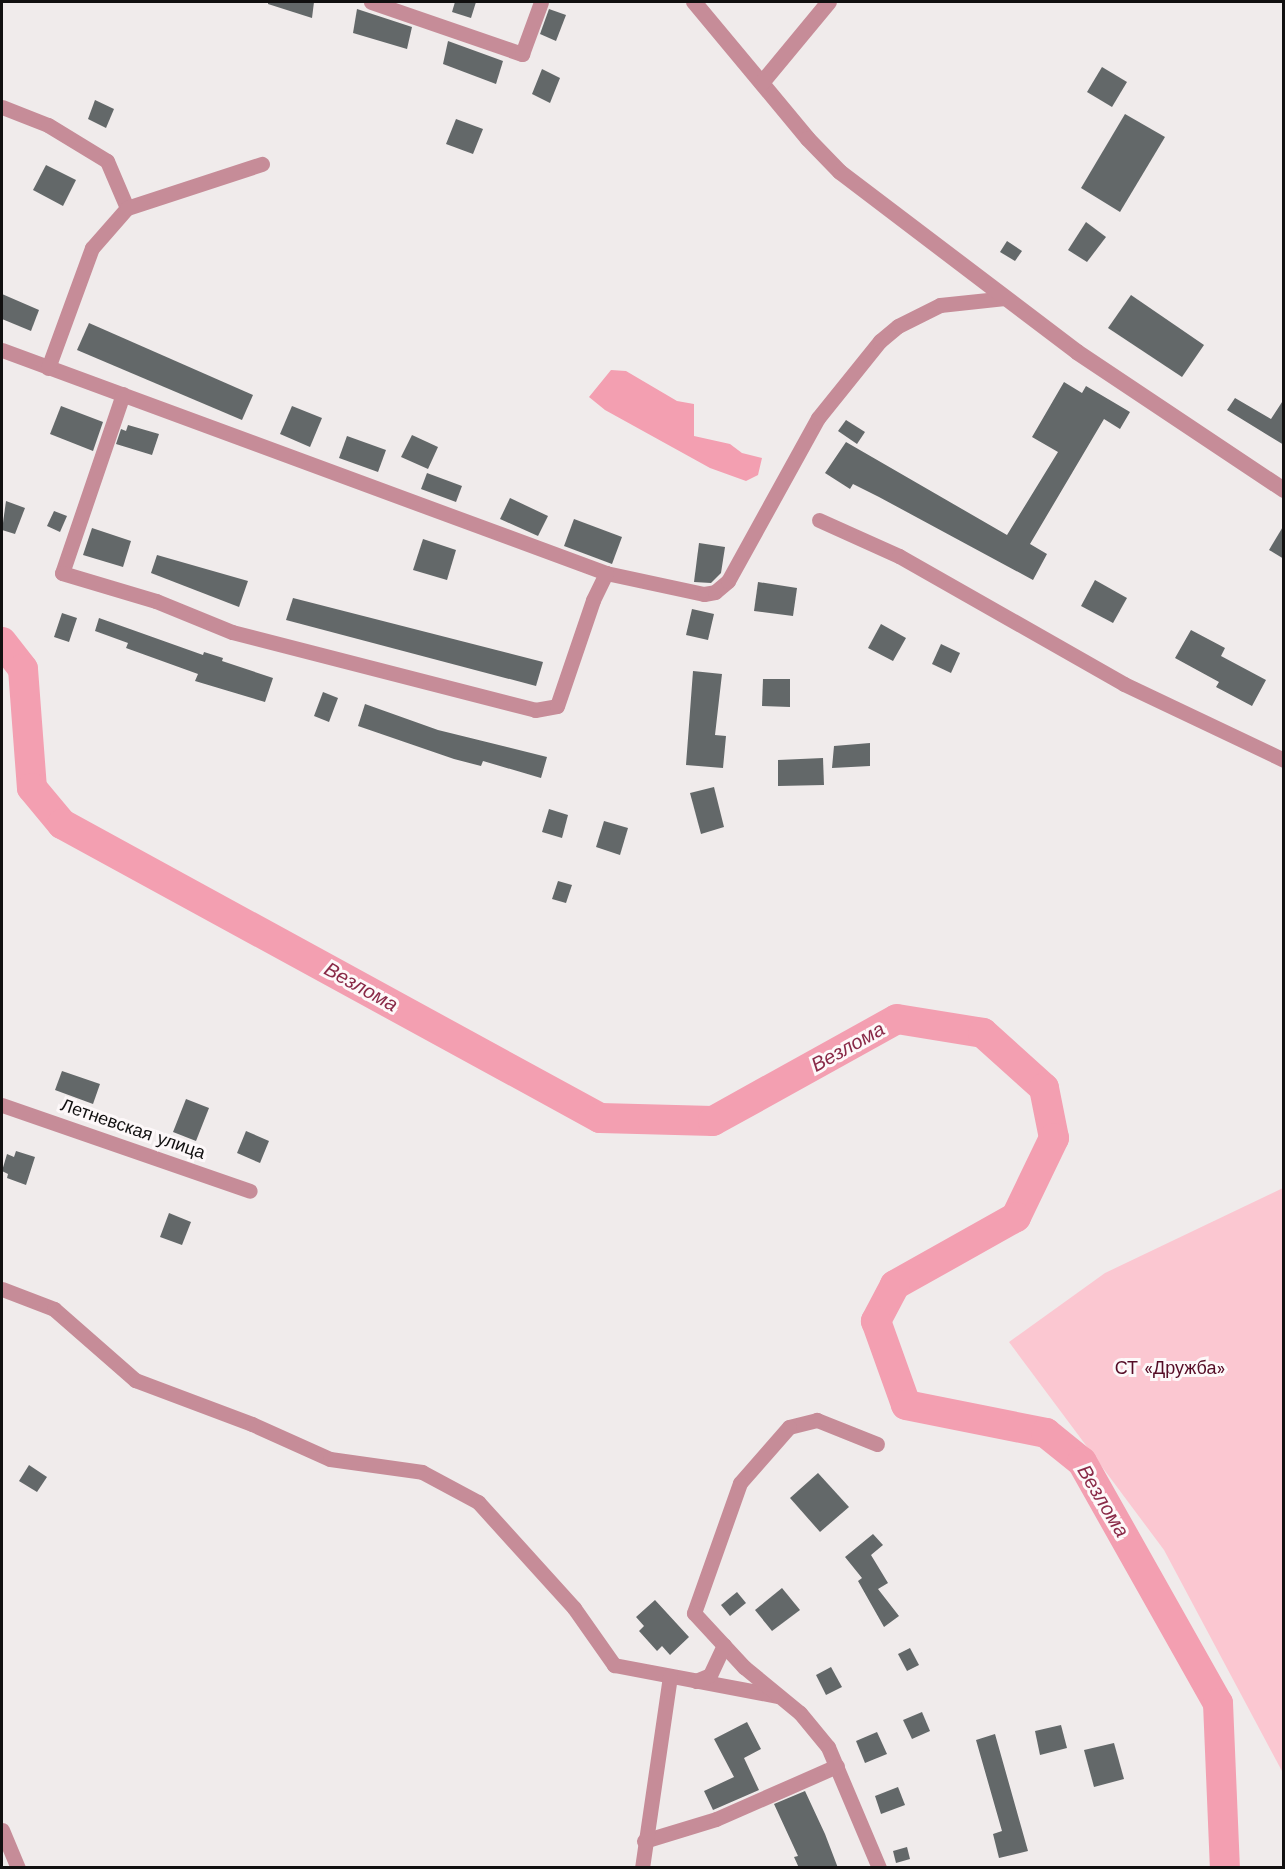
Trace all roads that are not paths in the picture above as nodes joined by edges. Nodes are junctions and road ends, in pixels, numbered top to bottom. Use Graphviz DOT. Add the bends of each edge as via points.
graph roads {
  1 [pos="371,2"];
  2 [pos="541,2"];
  3 [pos="694,2"];
  4 [pos="829,2"];
  5 [pos="762,83"];
  6 [pos="2,107"];
  7 [pos="262,164"];
  8 [pos="127,208"];
  9 [pos="1005,298"];
  10 [pos="2,350"];
  11 [pos="48,368"];
  12 [pos="123,394"];
  13 [pos="1284,490"];
  14 [pos="819,520"];
  15 [pos="606,573"];
  16 [pos="1284,760"];
  17 [pos="2,1105"];
  18 [pos="250,1191"];
  19 [pos="2,1289"];
  20 [pos="877,1444"];
  21 [pos="724,1645"];
  22 [pos="670,1676"];
  23 [pos="696,1680"];
  24 [pos="778,1696"];
  25 [pos="837,1766"];
  26 [pos="2,1830"];
  27 [pos="644,1841"];
  28 [pos="18,1868"];
  29 [pos="642,1868"];
  30 [pos="879,1868"];
  1 -- 2 [label="street" via="522,54"];
  3 -- 5 [label="street"];
  4 -- 5 [label="street"];
  5 -- 9 [label="street" via="840,172"];
  6 -- 8 [label="street" via="48,125 107,161"];
  7 -- 8 [label="street"];
  8 -- 11 [label="street" via="92,248"];
  9 -- 13 [label="street" via="1077,352"];
  9 -- 15 [label="street" via="940,305 898,326 880,342 818,418 722,588 695,593"];
  10 -- 11 [label="street"];
  11 -- 12 [label="street"];
  12 -- 15 [label="street"];
  12 -- 15 [label="street" via="62,573 156,601 232,632 535,710 557,706 592,600"];
  14 -- 16 [label="street" via="899,556 1124,684"];
  17 -- 18 [label="street, Летневская улица"];
  19 -- 22 [label="street" via="54,1309 135,1380 252,1424 330,1459 422,1472 478,1502 574,1608 614,1665"];
  20 -- 21 [label="street" via="817,1420 789,1427 740,1483 694,1612"];
  21 -- 23 [label="street" via="710,1675"];
  21 -- 24 [label="street"];
  22 -- 23 [label="street"];
  22 -- 27 [label="street"];
  23 -- 24 [label="street"];
  24 -- 25 [label="street" via="811,1725"];
  25 -- 27 [label="street" via="716,1819"];
  25 -- 30 [label="street"];
  26 -- 28 [label="street"];
  27 -- 29 [label="street"];
}
